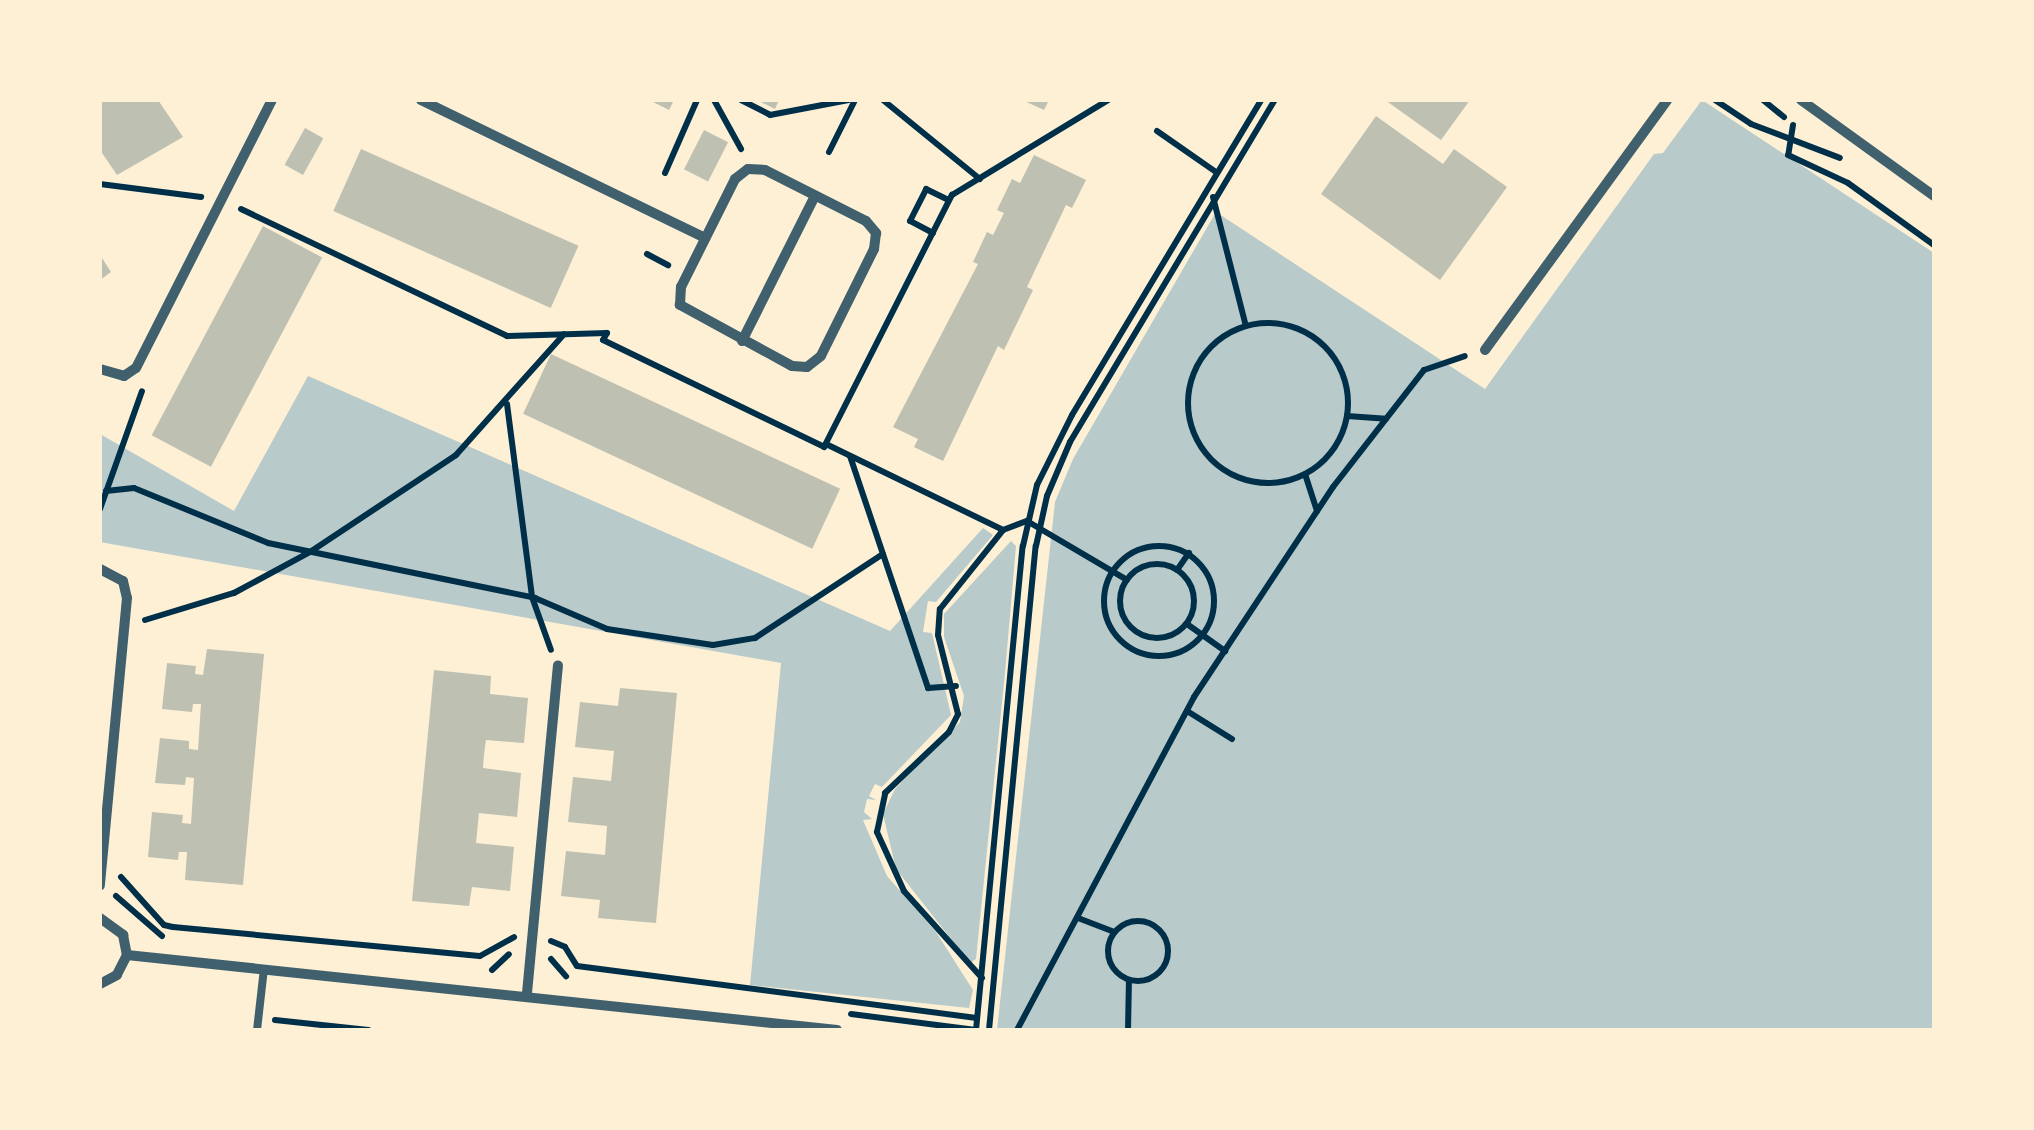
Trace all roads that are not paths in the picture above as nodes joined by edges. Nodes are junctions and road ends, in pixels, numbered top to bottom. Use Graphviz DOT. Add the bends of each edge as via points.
graph roads {
  1 [pos="272,100"];
  2 [pos="421,100"];
  3 [pos="1667,100"];
  4 [pos="1800,100"];
  5 [pos="815,196"];
  6 [pos="1934,196"];
  7 [pos="705,238"];
  8 [pos="742,341"];
  9 [pos="1485,350"];
  10 [pos="100,369"];
  11 [pos="100,570"];
  12 [pos="558,665"];
  13 [pos="101,876"];
  14 [pos="100,886"];
  15 [pos="100,918"];
  16 [pos="127,954"];
  17 [pos="264,969"];
  18 [pos="100,984"];
  19 [pos="527,993"];
  20 [pos="257,1030"];
  21 [pos="836,1030"];
  1 -- 10 [label="street" via="136,368 124,376"];
  2 -- 7 [label="street"];
  3 -- 9 [label="street"];
  4 -- 6 [label="street"];
  5 -- 7 [label="street" via="748,169 734,179"];
  5 -- 8 [label="street"];
  5 -- 8 [label="street" via="866,221 876,242 821,356 800,368"];
  7 -- 8 [label="street" via="681,287 680,305"];
  11 -- 13 [label="street" via="122,580 125,623"];
  12 -- 19 [label="street"];
  13 -- 14 [label="street"];
  15 -- 16 [label="street" via="123,934"];
  16 -- 17 [label="street"];
  16 -- 18 [label="street" via="117,976"];
  17 -- 19 [label="street"];
  17 -- 20 [label="lane"];
  19 -- 21 [label="street"];
}
